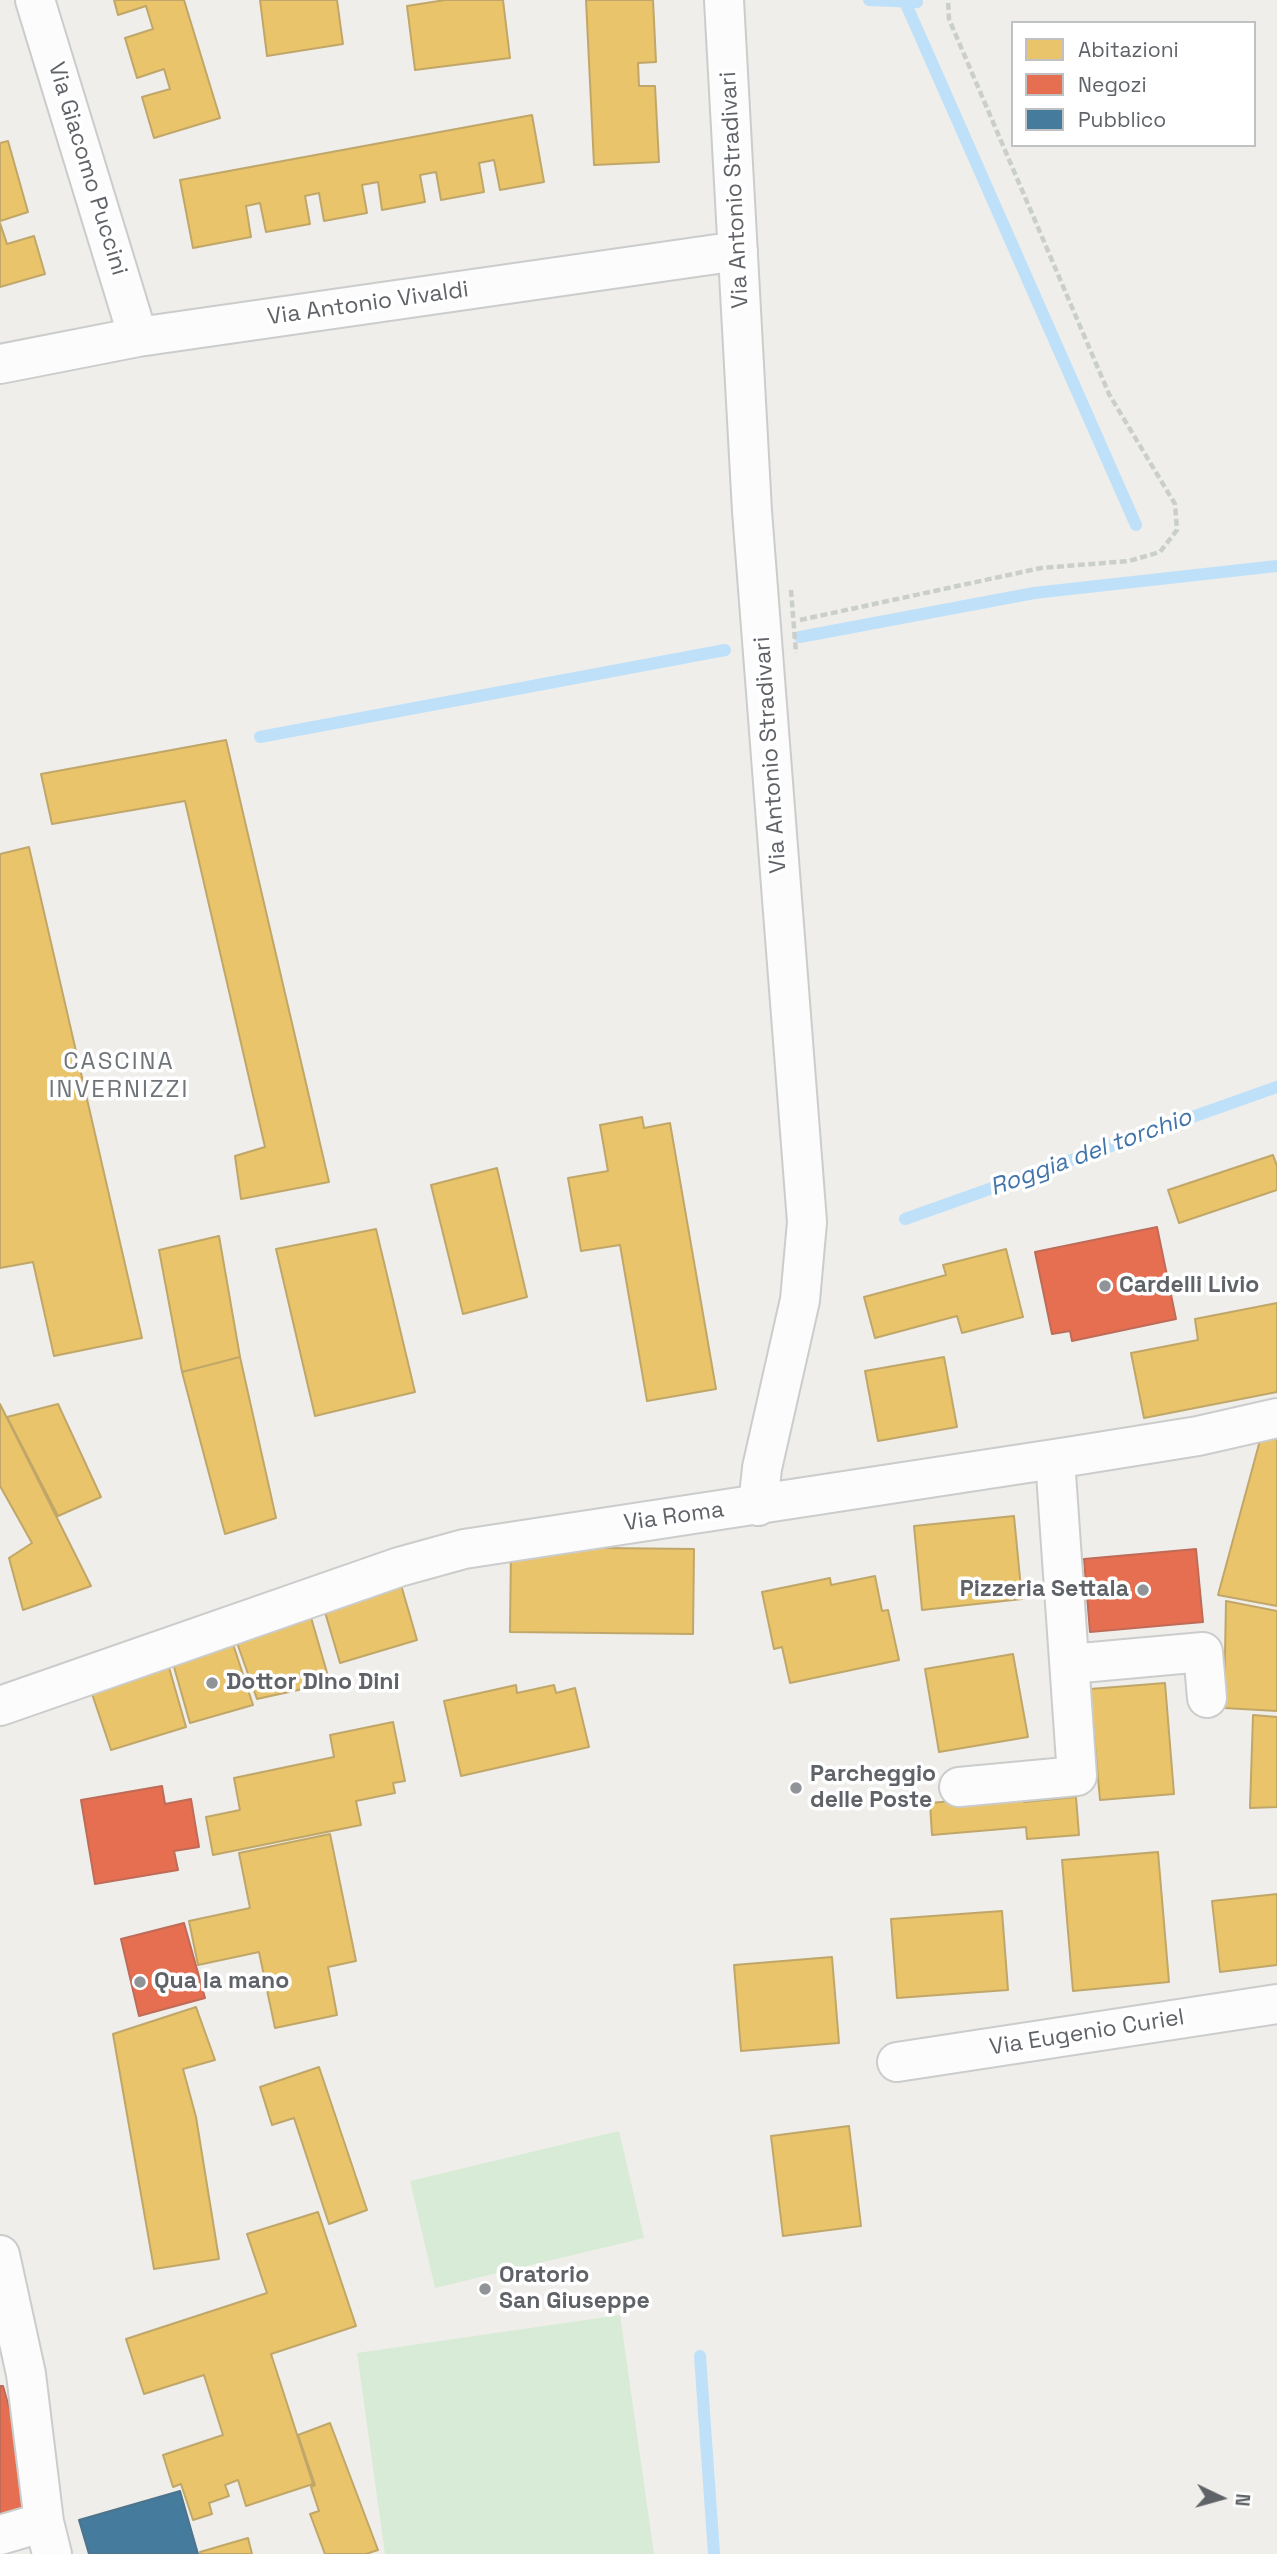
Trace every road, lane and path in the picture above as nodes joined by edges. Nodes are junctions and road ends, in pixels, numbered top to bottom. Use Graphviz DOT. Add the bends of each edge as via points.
graph roads {
  1 [pos="35,0"];
  2 [pos="724,0"];
  3 [pos="948,0"];
  4 [pos="738,251"];
  5 [pos="138,337"];
  6 [pos="0,364"];
  7 [pos="791,590"];
  8 [pos="762,628"];
  9 [pos="797,666"];
  10 [pos="1277,1418"];
  11 [pos="1055,1459"];
  12 [pos="758,1506"];
  13 [pos="1070,1664"];
  14 [pos="1207,1698"];
  15 [pos="0,1706"];
  16 [pos="959,1787"];
  17 [pos="1277,2004"];
  18 [pos="897,2062"];
  19 [pos="0,2255"];
  20 [pos="0,2535"];
  21 [pos="48,2538"];
  1 -- 5 [label="street, Via Giacomo Puccini"];
  2 -- 4 [label="street, Via Antonio Stradivari"];
  3 -- 8 [label="path" via="949,19 1109,394 1175,504 1177,530 1160,552 1129,561 1041,568"];
  4 -- 5 [label="street, Via Antonio Vivaldi"];
  4 -- 8 [label="street, Via Antonio Stradivari"];
  5 -- 6 [label="street, Via Antonio Vivaldi"];
  7 -- 9 [label="path, bridge"];
  8 -- 12 [label="street, Via Antonio Stradivari" via="807,1222 800,1300 762,1468"];
  10 -- 11 [label="street, Via Roma"];
  11 -- 12 [label="street, Via Roma"];
  11 -- 13 [label="street"];
  12 -- 15 [label="street, Via Roma" via="540,1535 437,1556"];
  13 -- 14 [label="street" via="1203,1652"];
  13 -- 16 [label="street" via="1077,1776"];
  17 -- 18 [label="street, Via Eugenio Curiel"];
  19 -- 21 [label="street" via="26,2374"];
  20 -- 21 [label="street"];
}
